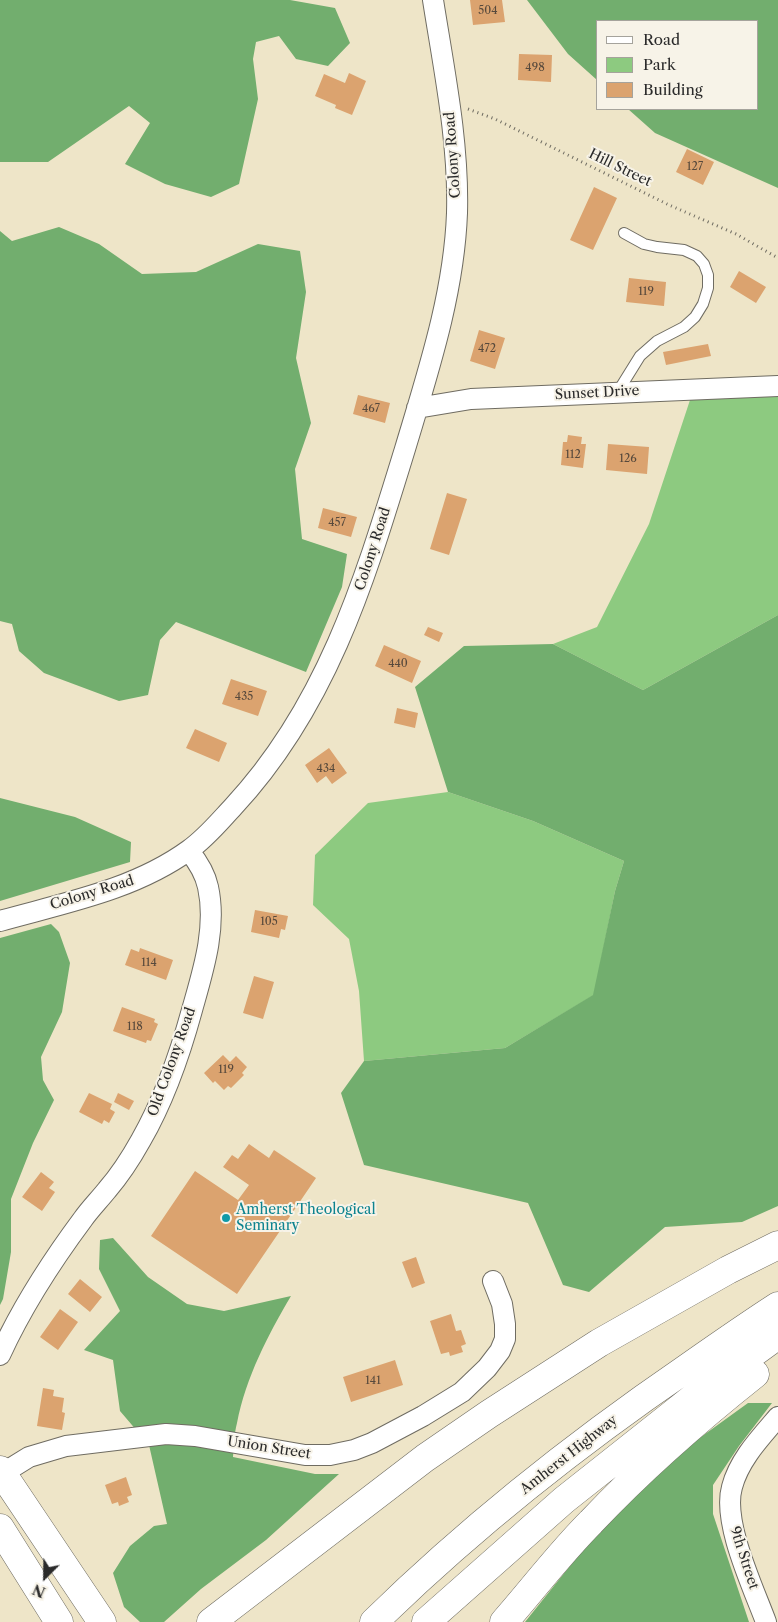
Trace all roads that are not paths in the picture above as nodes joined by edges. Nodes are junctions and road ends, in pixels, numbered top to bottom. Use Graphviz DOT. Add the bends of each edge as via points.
graph roads {
  1 [pos="434,0"];
  2 [pos="624,233"];
  3 [pos="778,386"];
  4 [pos="617,393"];
  5 [pos="417,408"];
  6 [pos="189,850"];
  7 [pos="0,921"];
  8 [pos="778,1245"];
  9 [pos="493,1281"];
  10 [pos="778,1306"];
  11 [pos="778,1335"];
  12 [pos="0,1355"];
  13 [pos="778,1355"];
  14 [pos="778,1417"];
  15 [pos="1,1473"];
  16 [pos="0,1528"];
  17 [pos="59,1622"];
  18 [pos="102,1622"];
  19 [pos="211,1622"];
  20 [pos="374,1622"];
  21 [pos="426,1622"];
  22 [pos="504,1622"];
  23 [pos="766,1622"];
  1 -- 5 [label="street, Colony Road" via="450,105 457,212 453,258 441,322"];
  2 -- 4 [label="lane" via="644,244 684,250 697,256 708,275 708,288 695,317 684,328 657,342 640,356"];
  3 -- 4 [label="street, Sunset Drive"];
  4 -- 5 [label="street, Sunset Drive" via="470,399"];
  5 -- 6 [label="street, Colony Road" via="370,563 327,667 277,754 255,783"];
  6 -- 7 [label="street, Colony Road" via="140,878 109,890"];
  6 -- 12 [label="street, Old Colony Road" via="201,868 208,888 210,915 204,970 184,1040 142,1139 54,1258"];
  8 -- 19 [label="highway" via="599,1343 489,1414 425,1458"];
  9 -- 15 [label="street, Union Street" via="505,1324 505,1339 500,1351 462,1392 372,1443 330,1455 305,1456 195,1436 166,1434 66,1446 29,1457"];
  10 -- 20 [label="highway, Amherst Highway" via="589,1437 491,1516"];
  11 -- 21 [label="highway" via="564,1500"];
  13 -- 22 [label="highway" via="654,1459 590,1522"];
  14 -- 23 [label="street, 9th Street" via="744,1461 731,1493 733,1532"];
  15 -- 18 [label="highway"];
  16 -- 17 [label="highway"];
}
